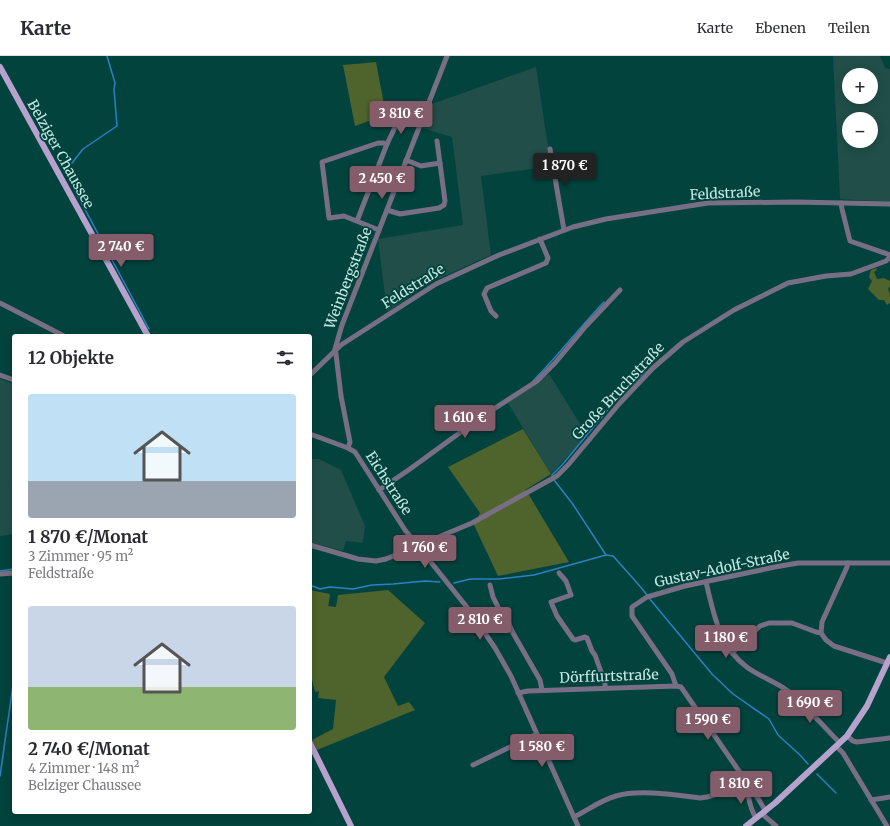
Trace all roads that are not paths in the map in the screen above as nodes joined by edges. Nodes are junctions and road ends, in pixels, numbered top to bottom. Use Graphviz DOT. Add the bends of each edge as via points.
graph roads {
  1 [pos="447,56"];
  2 [pos="0,67"];
  3 [pos="400,117"];
  4 [pos="437,141"];
  5 [pos="387,144"];
  6 [pos="550,149"];
  7 [pos="406,160"];
  8 [pos="440,163"];
  9 [pos="841,203"];
  10 [pos="890,204"];
  11 [pos="387,210"];
  12 [pos="357,221"];
  13 [pos="379,230"];
  14 [pos="564,230"];
  15 [pos="540,239"];
  16 [pos="890,256"];
  17 [pos="620,290"];
  18 [pos="0,303"];
  19 [pos="496,316"];
  20 [pos="60,334"];
  21 [pos="147,334"];
  22 [pos="335,349"];
  23 [pos="312,373"];
  24 [pos="0,375"];
  25 [pos="12,379"];
  26 [pos="312,435"];
  27 [pos="348,448"];
  28 [pos="379,490"];
  29 [pos="312,546"];
  30 [pos="417,546"];
  31 [pos="848,563"];
  32 [pos="890,563"];
  33 [pos="12,573"];
  34 [pos="560,573"];
  35 [pos="0,574"];
  36 [pos="706,582"];
  37 [pos="490,585"];
  38 [pos="822,633"];
  39 [pos="732,653"];
  40 [pos="889,660"];
  41 [pos="676,686"];
  42 [pos="605,688"];
  43 [pos="542,690"];
  44 [pos="518,693"];
  45 [pos="537,734"];
  46 [pos="847,736"];
  47 [pos="890,738"];
  48 [pos="838,745"];
  49 [pos="312,747"];
  50 [pos="473,765"];
  51 [pos="747,786"];
  52 [pos="890,797"];
  53 [pos="871,800"];
  54 [pos="764,812"];
  55 [pos="574,817"];
  56 [pos="756,818"];
  57 [pos="351,826"];
  58 [pos="578,826"];
  59 [pos="746,826"];
  60 [pos="776,826"];
  61 [pos="887,826"];
  1 -- 7 [label="street, Weinbergstraße"];
  2 -- 21 [label="main road, Belziger Chaussee"];
  3 -- 5 [label="street"];
  4 -- 8 [label="street"];
  5 -- 12 [label="street"];
  5 -- 12 [label="street" via="378,143 322,162 329,218 344,216"];
  6 -- 14 [label="street"];
  7 -- 8 [label="street" via="421,166"];
  7 -- 11 [label="street, Weinbergstraße"];
  8 -- 11 [label="street" via="444,205 400,214"];
  9 -- 10 [label="street, Feldstraße"];
  9 -- 14 [label="street, Feldstraße" via="708,203 606,219"];
  9 -- 16 [label="street" via="849,239"];
  11 -- 13 [label="street, Weinbergstraße"];
  12 -- 13 [label="street"];
  13 -- 22 [label="street, Weinbergstraße"];
  14 -- 15 [label="street, Feldstraße"];
  15 -- 19 [label="street" via="548,258 546,263 487,288 484,294"];
  15 -- 22 [label="street, Feldstraße" via="447,278"];
  16 -- 30 [label="street, Große Bruchstraße" via="886,261 851,274 788,283 734,310 683,342 653,368 553,479 472,523"];
  17 -- 28 [label="street" via="556,363 531,386 474,422"];
  18 -- 20 [label="street"];
  22 -- 23 [label="street, Feldstraße"];
  22 -- 27 [label="street, Weinbergstraße" via="350,442"];
  24 -- 25 [label="street"];
  26 -- 27 [label="street, Eichstraße"];
  27 -- 28 [label="street, Eichstraße" via="355,452"];
  28 -- 30 [label="street, Eichstraße"];
  29 -- 30 [label="street, Große Bruchstraße" via="358,559 376,561 391,558"];
  30 -- 44 [label="street, Eichstraße" via="476,619 499,654"];
  31 -- 32 [label="street, Gustav-Adolf-Straße"];
  31 -- 36 [label="street, Gustav-Adolf-Straße" via="790,564"];
  31 -- 38 [label="street" via="822,622"];
  33 -- 35 [label="street"];
  34 -- 42 [label="street" via="571,595 551,602 573,639 587,638"];
  36 -- 39 [label="street" via="717,625"];
  36 -- 41 [label="street, Gustav-Adolf-Straße" via="649,597 631,610 632,616 672,674"];
  37 -- 43 [label="street, Dörffurtstraße" via="500,612 504,614 540,680"];
  38 -- 39 [label="street" via="792,622 769,623 760,626"];
  38 -- 40 [label="street" via="834,646"];
  39 -- 48 [label="street" via="747,667 796,698"];
  40 -- 46 [label="main road" via="868,706"];
  41 -- 42 [label="street, Dörffurtstraße"];
  41 -- 51 [label="street" via="682,689 739,770"];
  42 -- 43 [label="street, Dörffurtstraße"];
  43 -- 44 [label="street, Dörffurtstraße"];
  44 -- 45 [label="street, Eichstraße"];
  45 -- 50 [label="street"];
  45 -- 55 [label="street, Eichstraße"];
  46 -- 47 [label="street" via="857,742"];
  46 -- 48 [label="main road"];
  48 -- 53 [label="street"];
  48 -- 54 [label="main road"];
  49 -- 57 [label="main road"];
  51 -- 54 [label="street" via="753,789"];
  51 -- 55 [label="street" via="700,798 645,793 622,794"];
  51 -- 56 [label="street" via="750,807"];
  52 -- 53 [label="street"];
  53 -- 61 [label="street"];
  54 -- 56 [label="main road"];
  54 -- 60 [label="street"];
  55 -- 58 [label="street, Eichstraße"];
  56 -- 59 [label="main road"];
}
